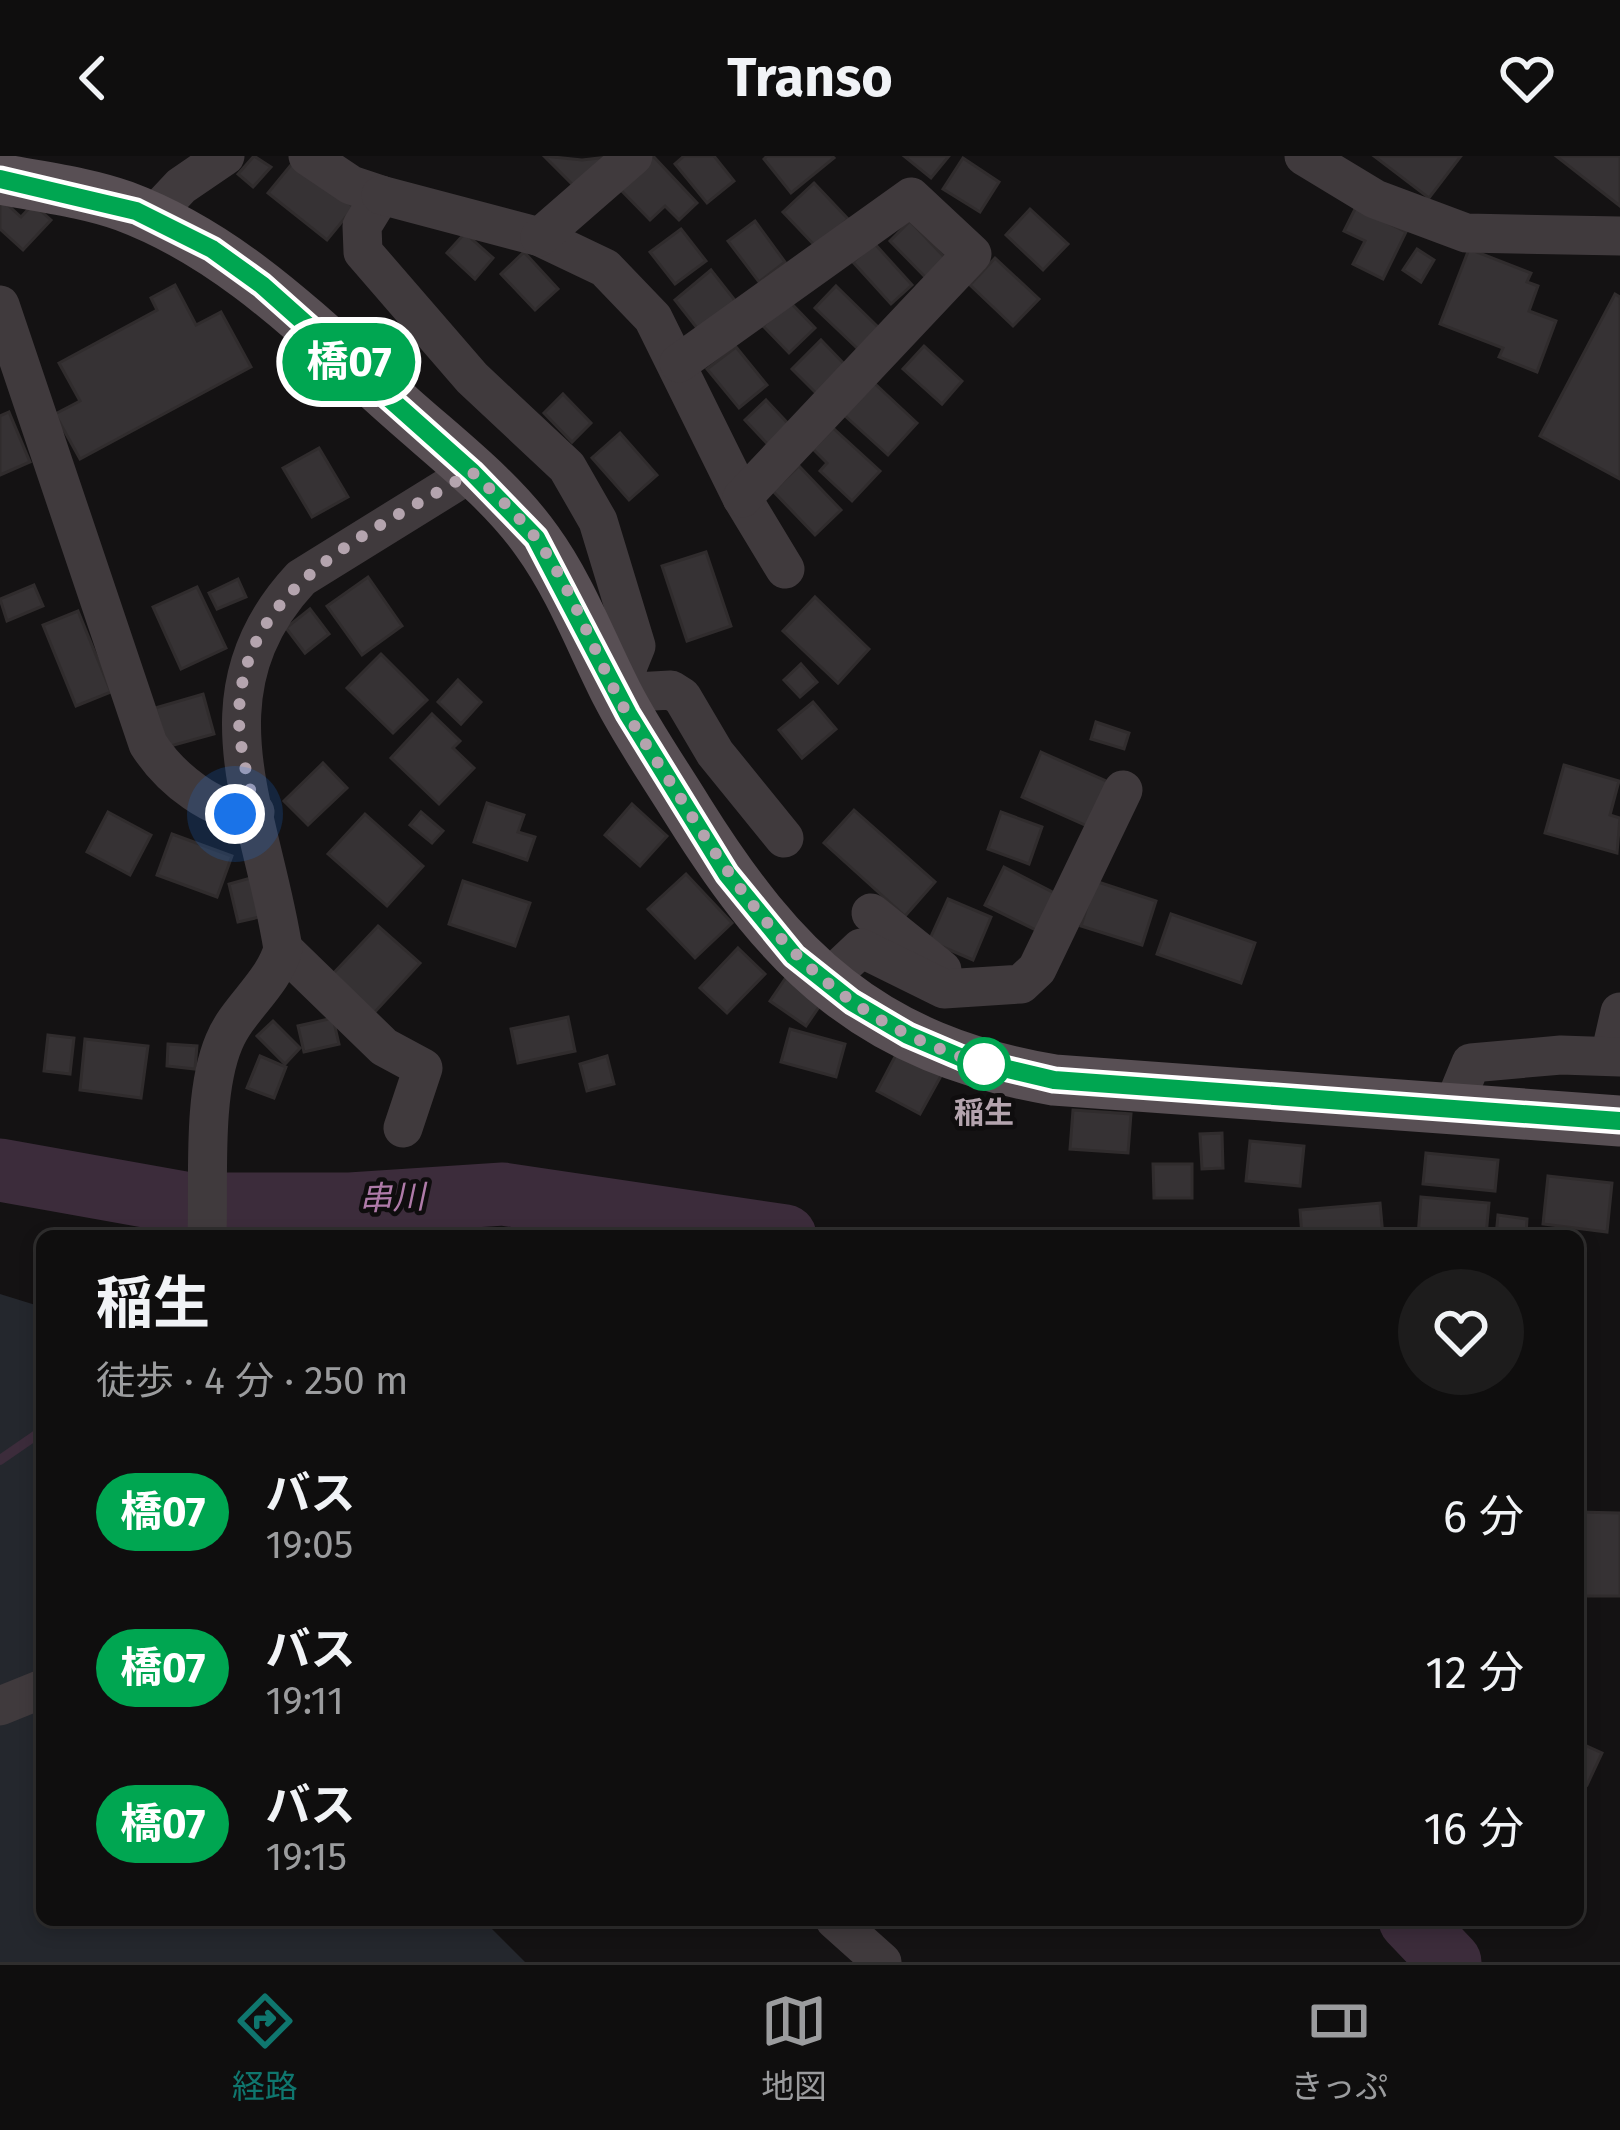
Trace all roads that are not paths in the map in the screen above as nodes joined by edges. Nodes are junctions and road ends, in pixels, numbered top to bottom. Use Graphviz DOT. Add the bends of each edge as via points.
graph roads {
  1 [pos="225,156"];
  2 [pos="308,156"];
  3 [pos="634,156"];
  4 [pos="1304,156"];
  5 [pos="16,172"];
  6 [pos="382,195"];
  7 [pos="152,218"];
  8 [pos="1620,236"];
  9 [pos="540,237"];
  10 [pos="0,305"];
  11 [pos="679,363"];
  12 [pos="472,472"];
  13 [pos="742,498"];
  14 [pos="785,569"];
  15 [pos="616,693"];
  16 [pos="1124,790"];
  17 [pos="255,812"];
  18 [pos="784,838"];
  19 [pos="871,913"];
  20 [pos="283,949"];
  21 [pos="825,982"];
  22 [pos="968,986"];
  23 [pos="1620,1012"];
  24 [pos="1615,1056"];
  25 [pos="1453,1107"];
  26 [pos="1620,1121"];
  27 [pos="404,1128"];
  28 [pos="207,1230"];
  29 [pos="36,1691"];
  30 [pos="0,1706"];
  31 [pos="842,1926"];
  32 [pos="882,1962"];
  1 -- 7 [label="street"];
  2 -- 6 [label="street"];
  3 -- 9 [label="street"];
  4 -- 8 [label="street" via="1375,199 1466,233"];
  5 -- 7 [label="main road"];
  6 -- 9 [label="street"];
  6 -- 15 [label="street" via="362,226 363,252 472,378 568,467 598,521 636,646"];
  7 -- 12 [label="main road" via="262,285"];
  9 -- 11 [label="street" via="605,268 653,318"];
  10 -- 17 [label="street" via="148,744 181,782 235,814"];
  11 -- 13 [label="street"];
  11 -- 13 [label="street" via="911,197 972,254"];
  12 -- 15 [label="main road" via="552,564"];
  12 -- 17 [label="street" via="302,578 260,631 239,721"];
  13 -- 14 [label="street"];
  15 -- 18 [label="street" via="671,690 682,697 715,753"];
  15 -- 21 [label="main road" via="727,874 775,936"];
  16 -- 22 [label="street" via="1037,969 1021,984"];
  17 -- 20 [label="street"];
  19 -- 22 [label="street"];
  20 -- 27 [label="street" via="384,1047 422,1068"];
  20 -- 28 [label="street" via="225,1039 217,1067"];
  21 -- 22 [label="street" via="861,948 944,989"];
  21 -- 25 [label="main road" via="908,1035 1021,1074"];
  23 -- 24 [label="street"];
  24 -- 25 [label="street" via="1471,1063"];
  25 -- 26 [label="main road"];
  29 -- 30 [label="street"];
  31 -- 32 [label="street"];
}
